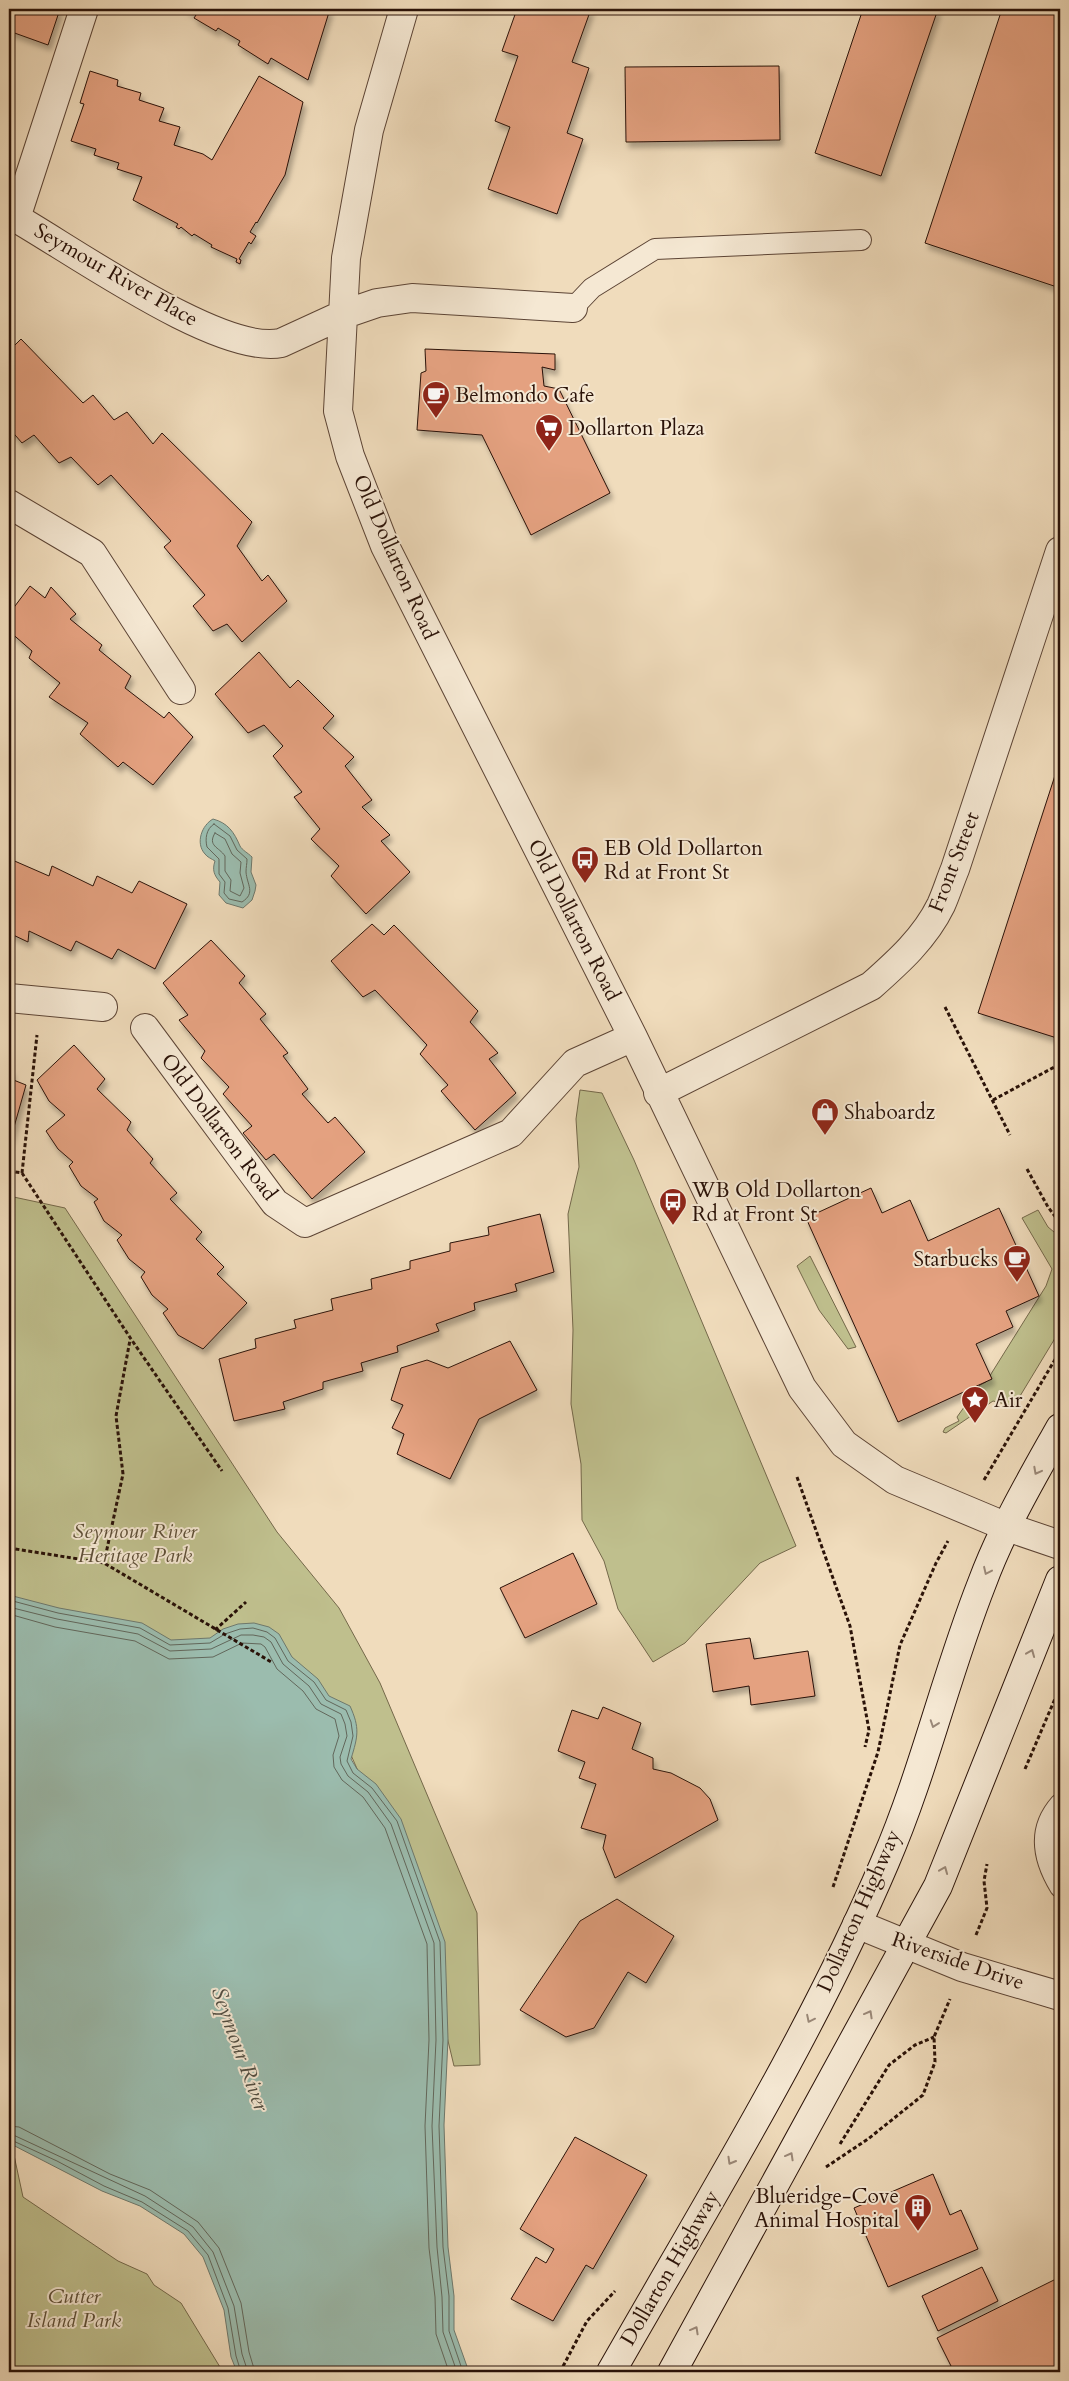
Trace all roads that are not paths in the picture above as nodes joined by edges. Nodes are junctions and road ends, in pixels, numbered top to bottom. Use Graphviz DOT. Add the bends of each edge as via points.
graph roads {
  1 [pos="84,9"];
  2 [pos="404,9"];
  3 [pos="13,216"];
  4 [pos="861,240"];
  5 [pos="573,308"];
  6 [pos="342,315"];
  7 [pos="9,504"];
  8 [pos="1060,551"];
  9 [pos="181,690"];
  10 [pos="9,998"];
  11 [pos="103,1007"];
  12 [pos="145,1028"];
  13 [pos="633,1037"];
  14 [pos="658,1093"];
  15 [pos="1060,1428"];
  16 [pos="1007,1527"];
  17 [pos="1060,1545"];
  18 [pos="1060,1580"];
  19 [pos="1060,1804"];
  20 [pos="1060,1887"];
  21 [pos="857,1924"];
  22 [pos="907,1944"];
  23 [pos="1060,1996"];
  24 [pos="611,2372"];
  25 [pos="672,2372"];
  1 -- 3 [label="street"];
  2 -- 6 [label="street, Old Dollarton Road" via="369,130 346,258"];
  3 -- 6 [label="street, Seymour River Place" via="151,300 226,336 270,346"];
  4 -- 5 [label="lane" via="655,249 592,288"];
  5 -- 6 [label="street, Seymour River Place" via="412,298 377,303"];
  6 -- 13 [label="street, Old Dollarton Road" via="338,411 350,456 385,546"];
  7 -- 9 [label="street" via="92,553"];
  8 -- 14 [label="street, Front Street" via="955,869 941,905 923,933 900,961 870,986"];
  10 -- 11 [label="street"];
  12 -- 13 [label="street, Old Dollarton Road" via="275,1203 305,1223 511,1133 575,1063"];
  13 -- 14 [label="street, Old Dollarton Road"];
  14 -- 16 [label="street, Old Dollarton Road" via="802,1388 844,1444 895,1480"];
  15 -- 16 [label="street, Dollarton Highway, one-way"];
  16 -- 17 [label="street, Old Dollarton Road"];
  16 -- 21 [label="street, Dollarton Highway, one-way" via="982,1582 891,1847"];
  22 -- 18 [label="street, one-way" via="938,1886"];
  19 -- 20 [label="lane" via="1044,1830 1044,1853"];
  21 -- 22 [label="street, Riverside Drive"];
  21 -- 24 [label="street, Dollarton Highway, one-way" via="789,2060"];
  22 -- 23 [label="street, Riverside Drive" via="962,1967"];
  25 -- 22 [label="street, one-way"];
}
